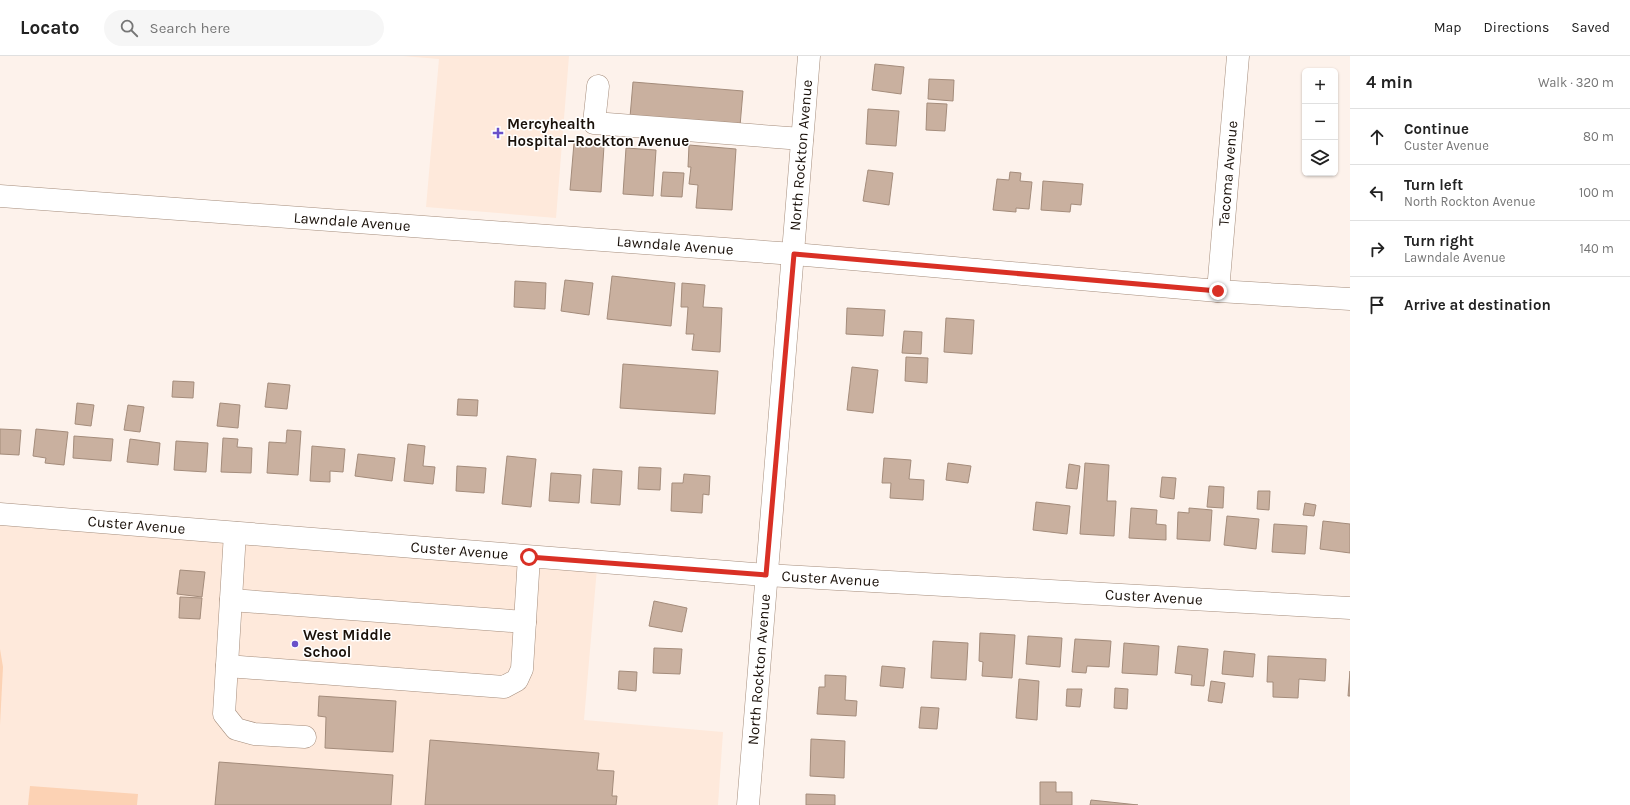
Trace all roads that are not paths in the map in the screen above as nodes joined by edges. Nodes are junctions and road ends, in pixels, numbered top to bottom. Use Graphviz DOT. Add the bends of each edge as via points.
graph roads {
  1 [pos="809,56"];
  2 [pos="1238,56"];
  3 [pos="598,86"];
  4 [pos="802,140"];
  5 [pos="0,196"];
  6 [pos="794,254"];
  7 [pos="1218,291"];
  8 [pos="1350,299"];
  9 [pos="0,514"];
  10 [pos="235,533"];
  11 [pos="529,557"];
  12 [pos="766,575"];
  13 [pos="231,600"];
  14 [pos="1350,608"];
  15 [pos="525,622"];
  16 [pos="227,666"];
  17 [pos="305,737"];
  18 [pos="748,805"];
  1 -- 4 [label="street, North Rockton Avenue"];
  2 -- 7 [label="street, Tacoma Avenue"];
  3 -- 4 [label="street" via="594,123"];
  4 -- 6 [label="street, North Rockton Avenue"];
  5 -- 6 [label="street, Lawndale Avenue"];
  6 -- 7 [label="street, Lawndale Avenue"];
  6 -- 12 [label="street, North Rockton Avenue"];
  7 -- 8 [label="street, Lawndale Avenue"];
  9 -- 10 [label="street, Custer Avenue"];
  10 -- 11 [label="street, Custer Avenue"];
  10 -- 13 [label="street"];
  11 -- 12 [label="street, Custer Avenue"];
  11 -- 15 [label="street"];
  12 -- 14 [label="street, Custer Avenue"];
  12 -- 18 [label="street, North Rockton Avenue"];
  13 -- 15 [label="street"];
  13 -- 16 [label="street"];
  15 -- 16 [label="street" via="522,669 517,680 504,687"];
  16 -- 17 [label="street" via="224,714 236,729 254,734"];
}
